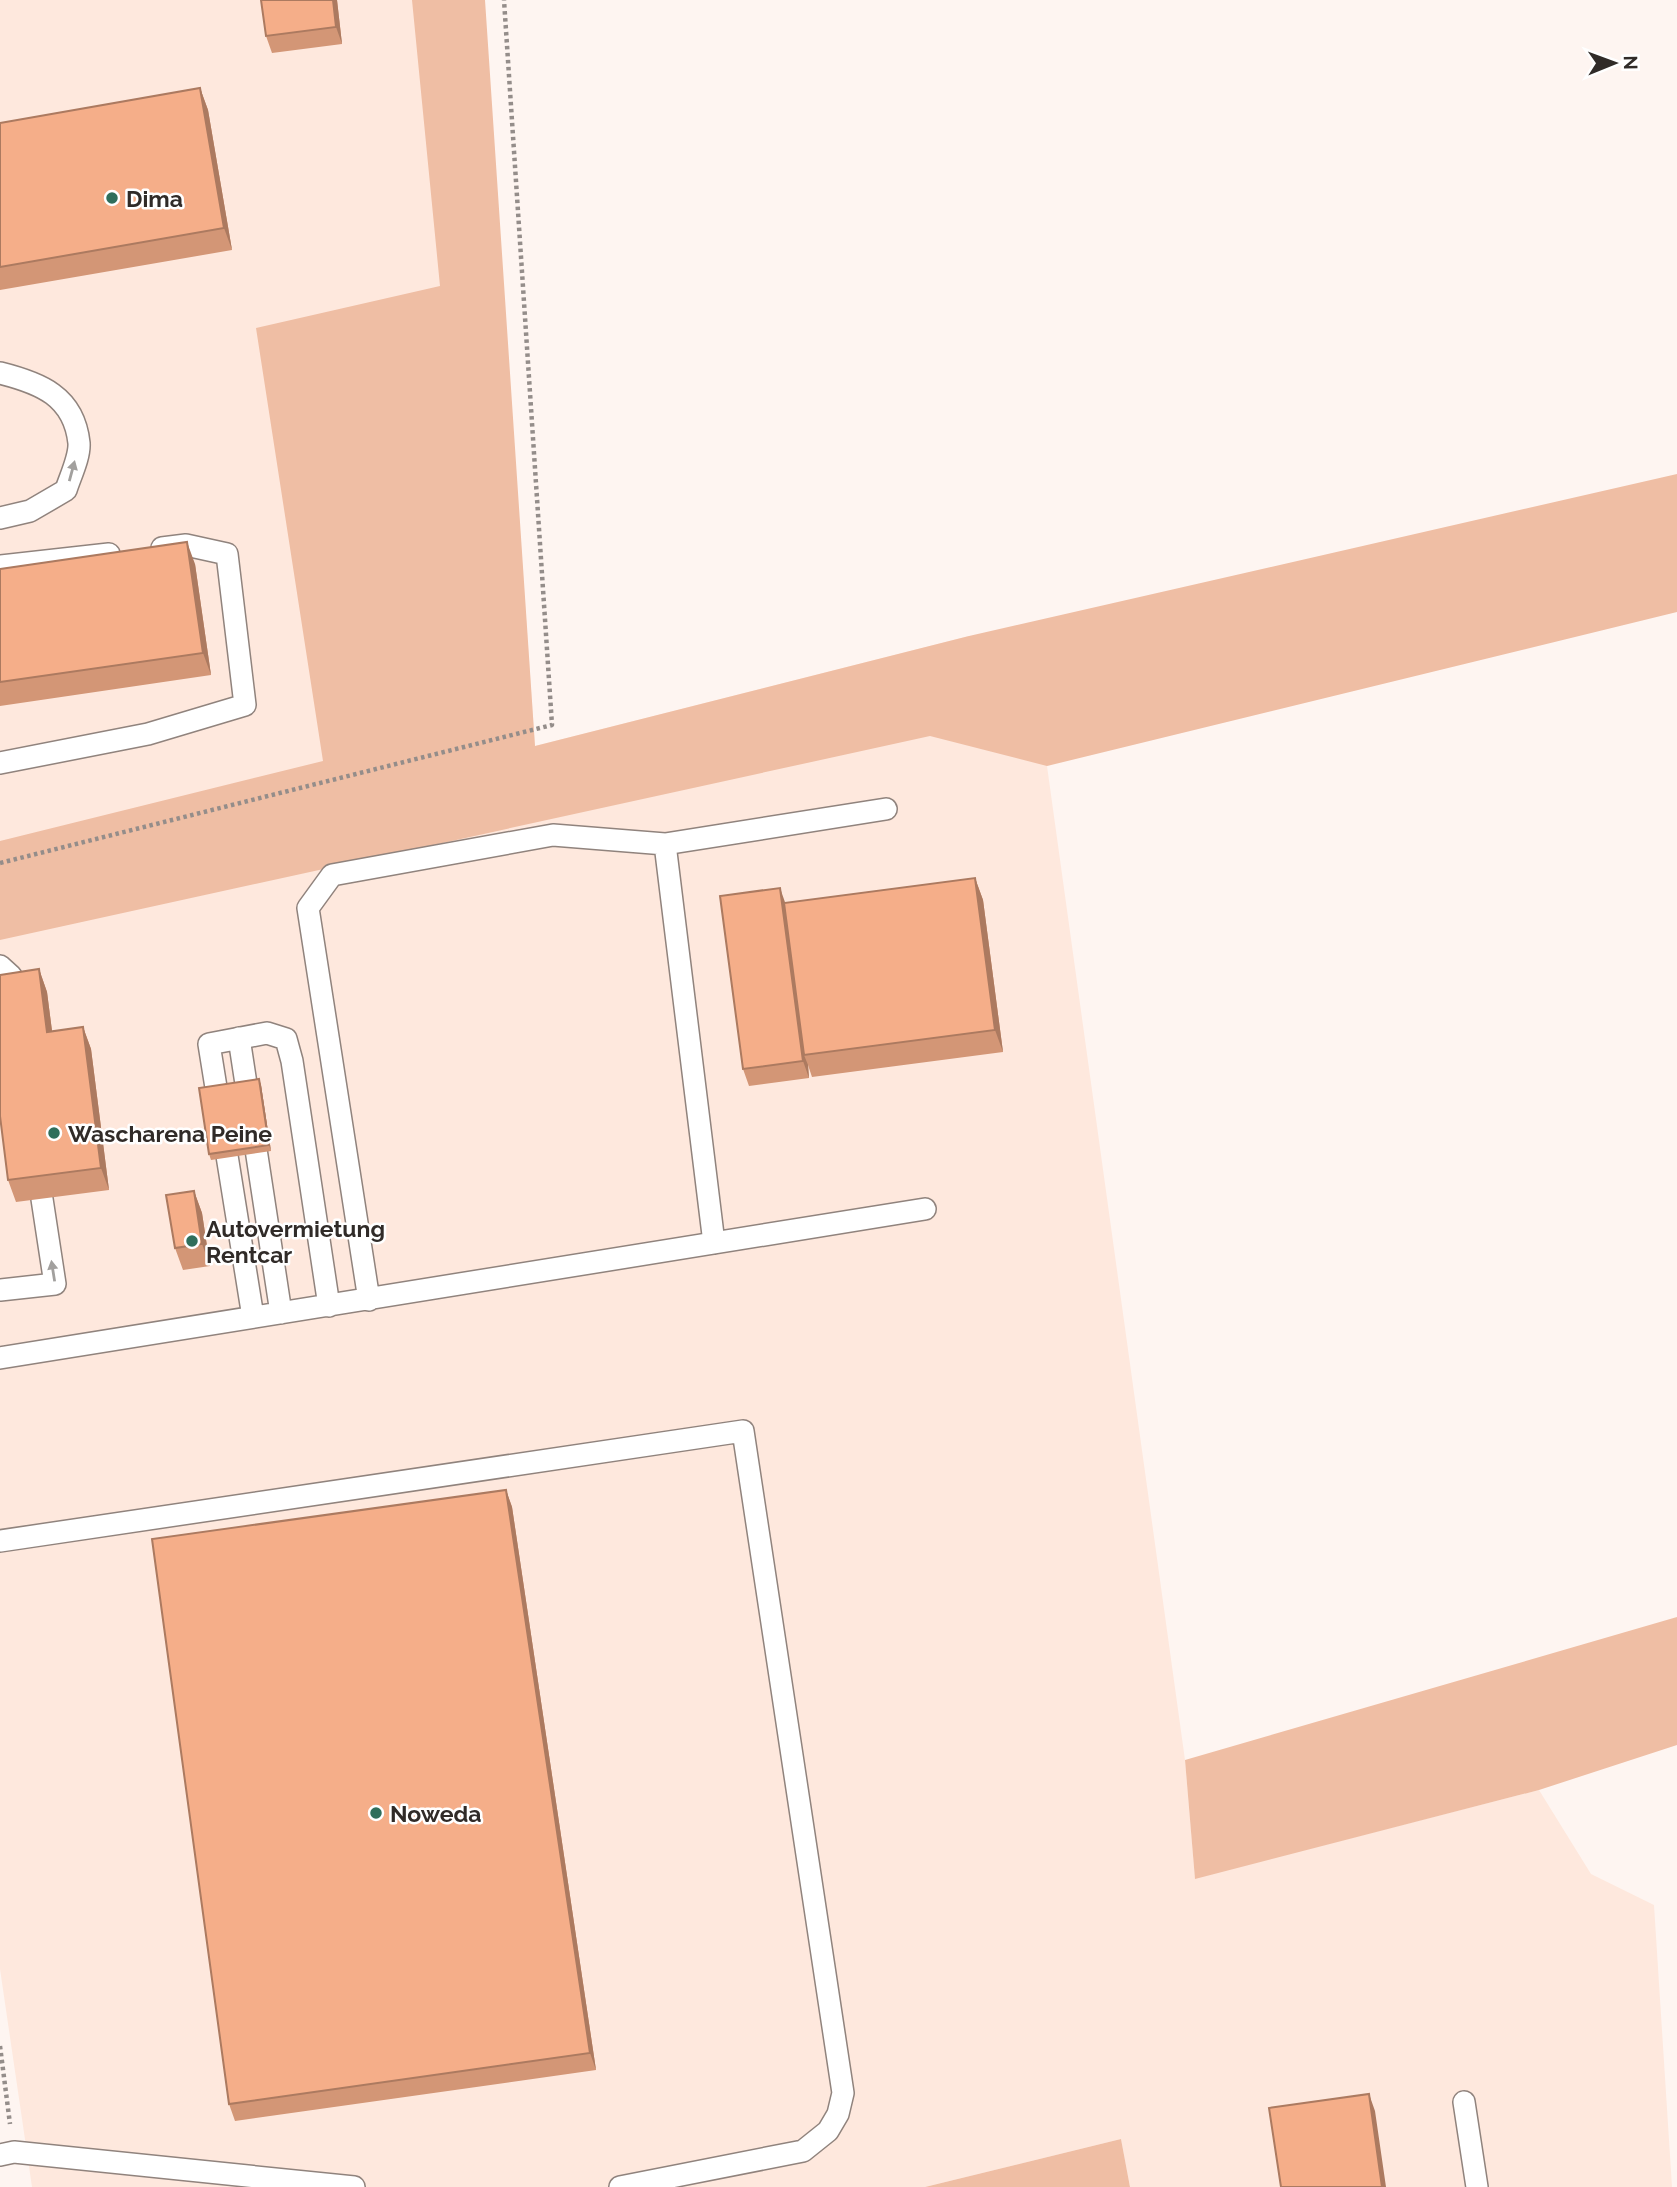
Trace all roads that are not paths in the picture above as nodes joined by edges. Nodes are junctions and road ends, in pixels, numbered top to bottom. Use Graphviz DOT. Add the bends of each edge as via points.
graph roads {
  1 [pos="0,373"];
  2 [pos="0,518"];
  3 [pos="0,566"];
  4 [pos="0,763"];
  5 [pos="886,809"];
  6 [pos="665,844"];
  7 [pos="0,966"];
  8 [pos="14,996"];
  9 [pos="239,1038"];
  10 [pos="42,1199"];
  11 [pos="925,1209"];
  12 [pos="714,1243"];
  13 [pos="0,1290"];
  14 [pos="369,1300"];
  15 [pos="329,1306"];
  16 [pos="281,1313"];
  17 [pos="253,1317"];
  18 [pos="0,1357"];
  19 [pos="0,1541"];
  20 [pos="1464,2102"];
  21 [pos="7,2154"];
  22 [pos="354,2187"];
  23 [pos="620,2187"];
  24 [pos="1477,2187"];
  2 -- 1 [label="lane, one-way" via="30,511 66,490 79,444 67,405 34,381"];
  3 -- 4 [label="lane" via="186,545 227,554 245,705 148,734"];
  5 -- 6 [label="lane"];
  6 -- 12 [label="lane"];
  6 -- 14 [label="lane" via="553,835 332,875 308,908"];
  7 -- 8 [label="lane" via="11,976"];
  9 -- 15 [label="lane" via="267,1033 286,1039"];
  9 -- 16 [label="lane"];
  9 -- 17 [label="lane" via="209,1044"];
  13 -- 10 [label="lane, one-way" via="55,1284"];
  11 -- 12 [label="lane"];
  12 -- 14 [label="lane"];
  14 -- 15 [label="lane"];
  15 -- 16 [label="lane"];
  16 -- 17 [label="lane"];
  17 -- 18 [label="lane"];
  19 -- 23 [label="lane" via="743,1431 843,2093 828,2131 803,2151"];
  20 -- 24 [label="lane"];
  21 -- 22 [label="lane"];
}
